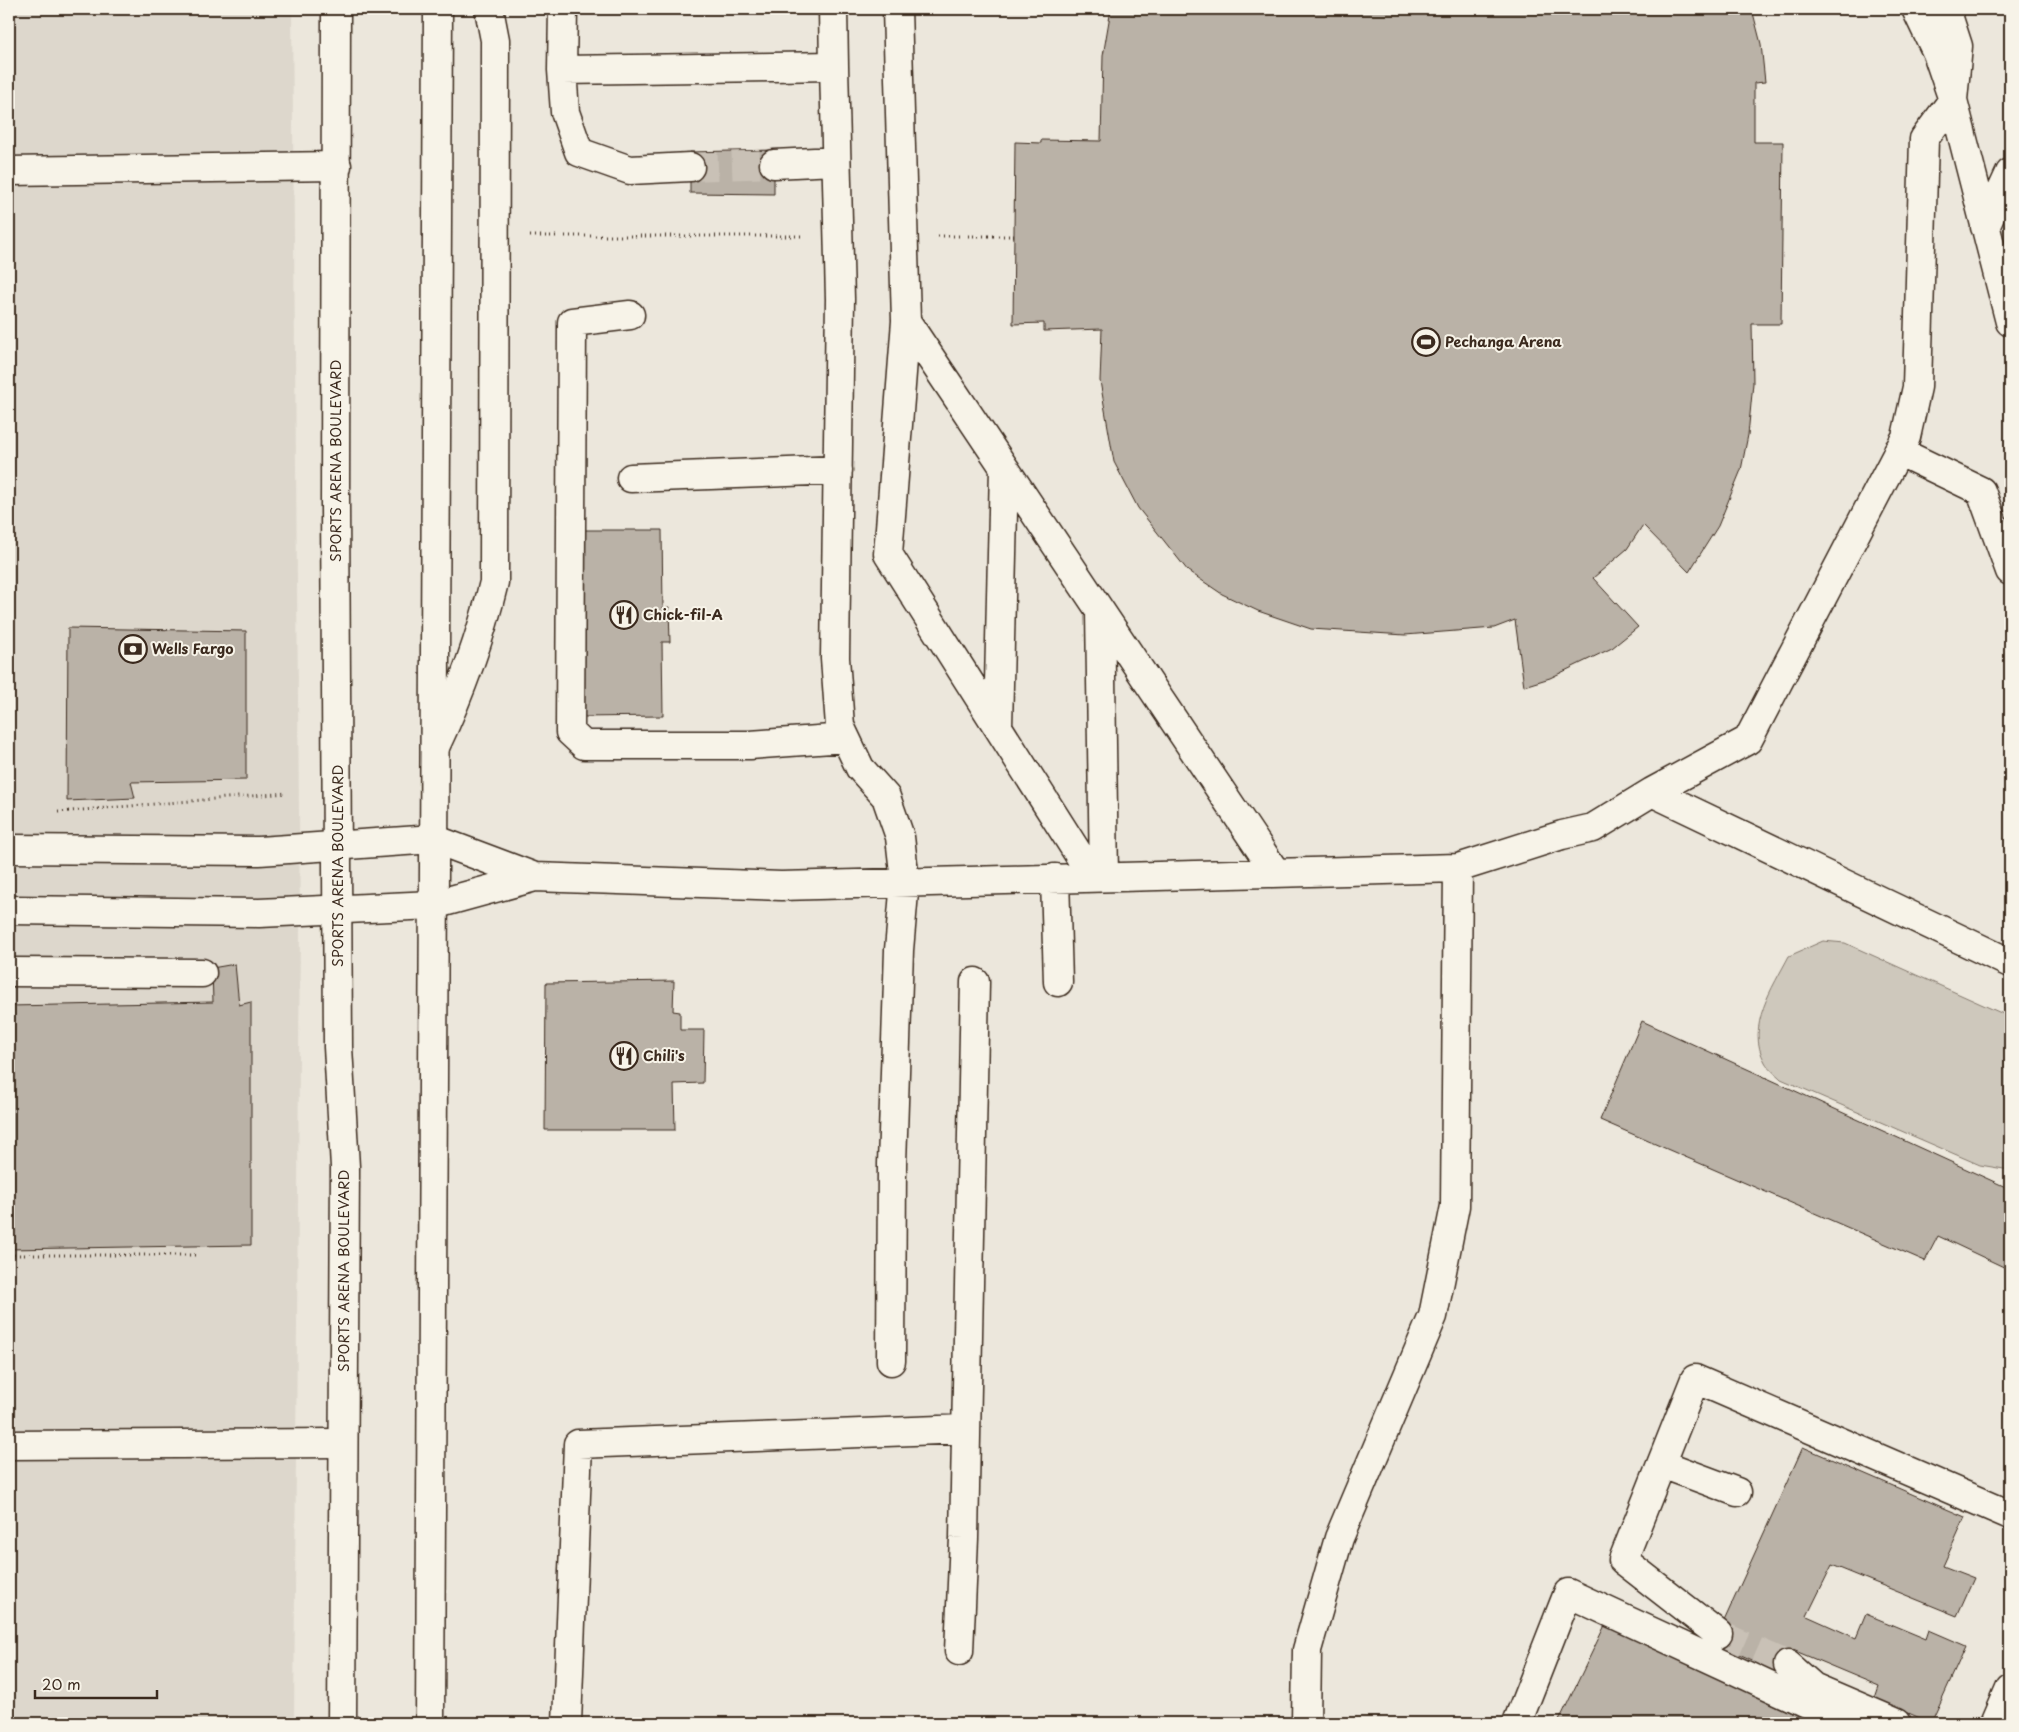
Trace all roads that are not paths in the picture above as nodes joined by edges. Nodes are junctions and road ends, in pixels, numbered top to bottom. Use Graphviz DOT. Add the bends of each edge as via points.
graph roads {
  1 [pos="336,9"];
  2 [pos="438,9"];
  3 [pos="489,9"];
  4 [pos="563,9"];
  5 [pos="833,9"];
  6 [pos="897,9"];
  7 [pos="1916,9"];
  8 [pos="1946,9"];
  9 [pos="834,66"];
  10 [pos="562,70"];
  11 [pos="1953,100"];
  12 [pos="835,161"];
  13 [pos="774,164"];
  14 [pos="337,166"];
  15 [pos="690,167"];
  16 [pos="9,172"];
  17 [pos="2010,172"];
  18 [pos="1985,227"];
  19 [pos="630,315"];
  20 [pos="906,321"];
  21 [pos="2010,322"];
  22 [pos="1898,451"];
  23 [pos="1004,468"];
  24 [pos="838,470"];
  25 [pos="631,478"];
  26 [pos="2010,571"];
  27 [pos="1100,611"];
  28 [pos="998,727"];
  29 [pos="846,738"];
  30 [pos="435,747"];
  31 [pos="1652,792"];
  32 [pos="434,839"];
  33 [pos="338,844"];
  34 [pos="9,849"];
  35 [pos="1458,868"];
  36 [pos="1276,872"];
  37 [pos="1098,876"];
  38 [pos="535,877"];
  39 [pos="1055,878"];
  40 [pos="905,881"];
  41 [pos="433,905"];
  42 [pos="9,910"];
  43 [pos="339,910"];
  44 [pos="2010,963"];
  45 [pos="9,972"];
  46 [pos="202,972"];
  47 [pos="975,982"];
  48 [pos="1058,982"];
  49 [pos="891,1361"];
  50 [pos="965,1429"];
  51 [pos="343,1443"];
  52 [pos="9,1445"];
  53 [pos="1662,1464"];
  54 [pos="1737,1492"];
  55 [pos="2010,1515"];
  56 [pos="1718,1634"];
  57 [pos="958,1651"];
  58 [pos="1788,1665"];
  59 [pos="2010,1688"];
  60 [pos="342,1723"];
  61 [pos="430,1723"];
  62 [pos="567,1723"];
  63 [pos="1306,1723"];
  64 [pos="1517,1723"];
  65 [pos="1849,1723"];
  66 [pos="1898,1723"];
  67 [pos="1995,1723"];
  1 -- 14 [label="main road, SPORTS ARENA BOULEVARD"];
  2 -- 30 [label="main road"];
  3 -- 30 [label="main road" via="495,40 494,582 480,638 456,703"];
  4 -- 10 [label="main road"];
  5 -- 9 [label="main road"];
  6 -- 20 [label="main road"];
  7 -- 11 [label="main road" via="1937,53"];
  8 -- 11 [label="main road" via="1958,46"];
  9 -- 10 [label="main road"];
  9 -- 12 [label="main road"];
  10 -- 15 [label="main road" via="565,112 579,152 630,170"];
  11 -- 18 [label="main road"];
  11 -- 22 [label="main road" via="1924,139 1917,387 1906,438"];
  12 -- 13 [label="main road"];
  12 -- 24 [label="main road" via="839,236"];
  14 -- 16 [label="main road"];
  14 -- 33 [label="main road, SPORTS ARENA BOULEVARD" via="335,512"];
  17 -- 18 [label="main road"];
  18 -- 21 [label="main road"];
  19 -- 29 [label="main road" via="572,322 570,732 584,745 750,745"];
  20 -- 23 [label="main road"];
  20 -- 28 [label="main road" via="888,554"];
  22 -- 26 [label="main road" via="1981,491"];
  22 -- 31 [label="main road" via="1748,740"];
  23 -- 27 [label="main road"];
  23 -- 28 [label="main road"];
  24 -- 25 [label="main road"];
  24 -- 29 [label="main road" via="835,658 840,726"];
  27 -- 36 [label="main road"];
  27 -- 37 [label="main road"];
  28 -- 37 [label="main road"];
  29 -- 40 [label="main road" via="860,768 886,797 900,837"];
  30 -- 32 [label="main road"];
  31 -- 35 [label="main road" via="1593,828"];
  31 -- 44 [label="main road"];
  32 -- 33 [label="main road"];
  32 -- 38 [label="main road"];
  32 -- 41 [label="main road"];
  33 -- 34 [label="main road" via="258,851"];
  33 -- 43 [label="main road, SPORTS ARENA BOULEVARD"];
  35 -- 36 [label="main road"];
  35 -- 63 [label="main road" via="1455,1206 1433,1316 1339,1538 1307,1650"];
  36 -- 37 [label="main road"];
  37 -- 39 [label="main road"];
  38 -- 40 [label="main road" via="781,886"];
  38 -- 41 [label="main road"];
  39 -- 40 [label="main road"];
  39 -- 48 [label="main road"];
  40 -- 49 [label="main road" via="899,950 892,1155"];
  41 -- 43 [label="main road"];
  41 -- 61 [label="main road"];
  42 -- 43 [label="main road"];
  43 -- 51 [label="main road, SPORTS ARENA BOULEVARD" via="338,1047 345,1167"];
  45 -- 46 [label="main road"];
  47 -- 50 [label="main road"];
  50 -- 57 [label="main road"];
  50 -- 62 [label="main road" via="578,1444"];
  51 -- 52 [label="main road"];
  51 -- 60 [label="main road, SPORTS ARENA BOULEVARD"];
  53 -- 54 [label="main road"];
  53 -- 55 [label="main road" via="1695,1379"];
  53 -- 56 [label="main road" via="1623,1560"];
  58 -- 66 [label="main road" via="1813,1687"];
  59 -- 67 [label="main road"];
  64 -- 65 [label="main road" via="1568,1593"];
}
